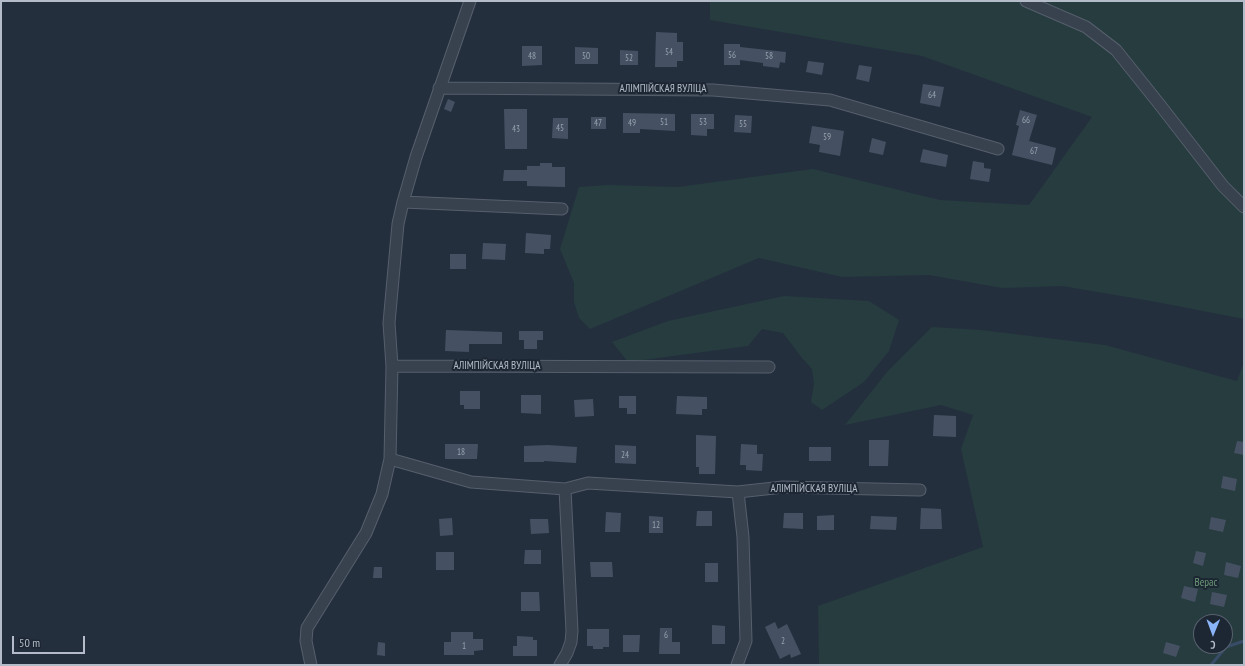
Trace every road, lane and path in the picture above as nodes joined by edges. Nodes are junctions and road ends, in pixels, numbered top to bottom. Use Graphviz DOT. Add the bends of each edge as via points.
graph roads {
  1 [pos="470,1"];
  2 [pos="1026,1"];
  3 [pos="439,88"];
  4 [pos="998,149"];
  5 [pos="403,202"];
  6 [pos="1244,207"];
  7 [pos="562,209"];
  8 [pos="392,366"];
  9 [pos="769,367"];
  10 [pos="390,459"];
  11 [pos="565,489"];
  12 [pos="920,490"];
  13 [pos="738,492"];
  14 [pos="311,665"];
  15 [pos="560,665"];
  16 [pos="737,665"];
  1 -- 3 [label="street"];
  2 -- 6 [label="street" via="1086,27 1116,50 1222,186"];
  3 -- 4 [label="street, АЛІМПІЙСКАЯ ВУЛІЦА" via="713,90 830,100"];
  3 -- 5 [label="street"];
  5 -- 7 [label="street"];
  5 -- 8 [label="street" via="398,224 389,323"];
  8 -- 9 [label="street, АЛІМПІЙСКАЯ ВУЛІЦА"];
  8 -- 10 [label="street"];
  10 -- 11 [label="street, АЛІМПІЙСКАЯ ВУЛІЦА" via="471,482"];
  10 -- 14 [label="street" via="382,494 366,533 307,628 306,641"];
  11 -- 13 [label="street, АЛІМПІЙСКАЯ ВУЛІЦА" via="588,483"];
  11 -- 15 [label="street" via="572,631 571,642"];
  12 -- 13 [label="street, АЛІМПІЙСКАЯ ВУЛІЦА" via="783,487"];
  13 -- 16 [label="street" via="743,537 746,641"];
}
